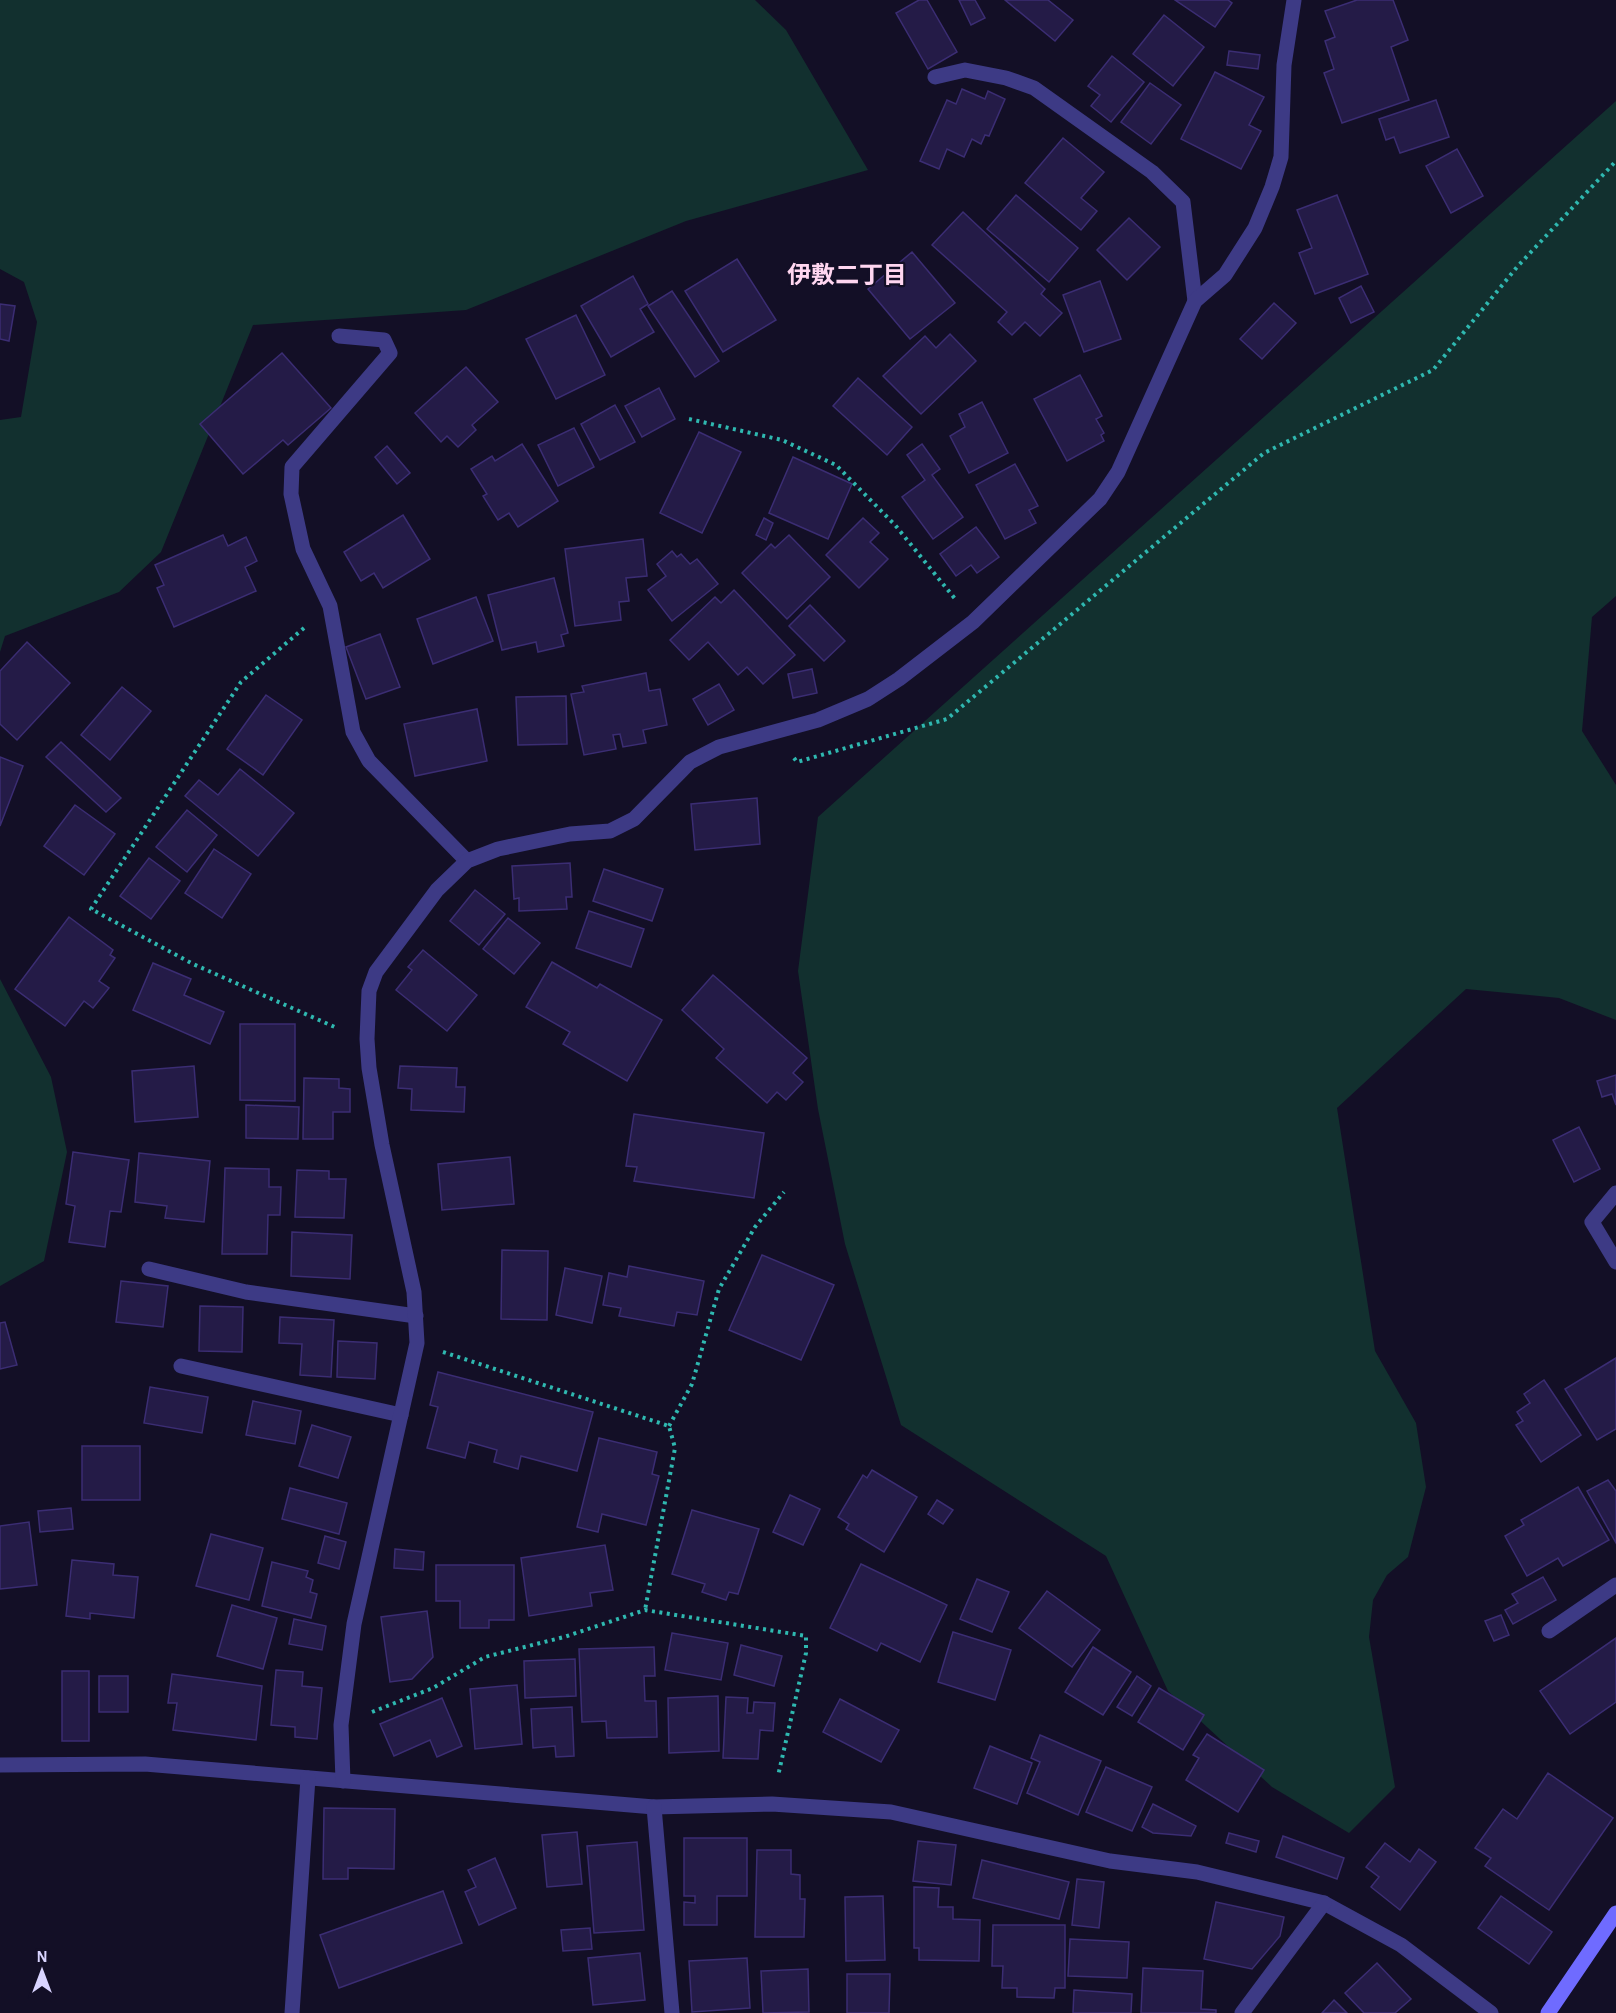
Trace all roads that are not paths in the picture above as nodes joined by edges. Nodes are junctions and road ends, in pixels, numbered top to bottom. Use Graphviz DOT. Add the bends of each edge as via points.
graph roads {
  1 [pos="1294,0"];
  2 [pos="935,77"];
  3 [pos="1195,301"];
  4 [pos="339,336"];
  5 [pos="467,861"];
  6 [pos="1616,1193"];
  7 [pos="1616,1262"];
  8 [pos="149,1269"];
  9 [pos="416,1316"];
  10 [pos="181,1366"];
  11 [pos="401,1415"];
  12 [pos="1616,1585"];
  13 [pos="1549,1631"];
  14 [pos="0,1765"];
  15 [pos="308,1778"];
  16 [pos="343,1781"];
  17 [pos="654,1807"];
  18 [pos="1324,1903"];
  19 [pos="1616,1913"];
  20 [pos="292,2013"];
  21 [pos="672,2013"];
  22 [pos="1242,2013"];
  23 [pos="1491,2013"];
  24 [pos="1548,2013"];
  1 -- 3 [label="street" via="1284,65 1281,157 1272,187 1255,228 1225,275"];
  2 -- 3 [label="street" via="965,70 1034,88 1152,172 1183,202"];
  3 -- 5 [label="street" via="1118,472 1100,499 973,621 899,680 868,699 818,720 719,747 690,762 634,819 610,831 498,849"];
  4 -- 5 [label="street" via="384,340 390,353 292,467 291,494 303,549 330,606 353,732 369,761"];
  5 -- 9 [label="street" via="437,890 376,972 369,991 367,1039 382,1145"];
  6 -- 7 [label="street" via="1592,1222"];
  8 -- 9 [label="street" via="246,1292"];
  9 -- 11 [label="street" via="417,1343"];
  10 -- 11 [label="street"];
  11 -- 16 [label="street" via="354,1624 341,1725"];
  12 -- 13 [label="street"];
  14 -- 15 [label="street" via="145,1764"];
  15 -- 16 [label="street"];
  15 -- 20 [label="street"];
  16 -- 17 [label="street"];
  17 -- 18 [label="street" via="772,1804 891,1812 1110,1861 1197,1872"];
  17 -- 21 [label="street"];
  18 -- 22 [label="street"];
  18 -- 23 [label="street" via="1401,1945"];
  19 -- 24 [label="main road"];
}
